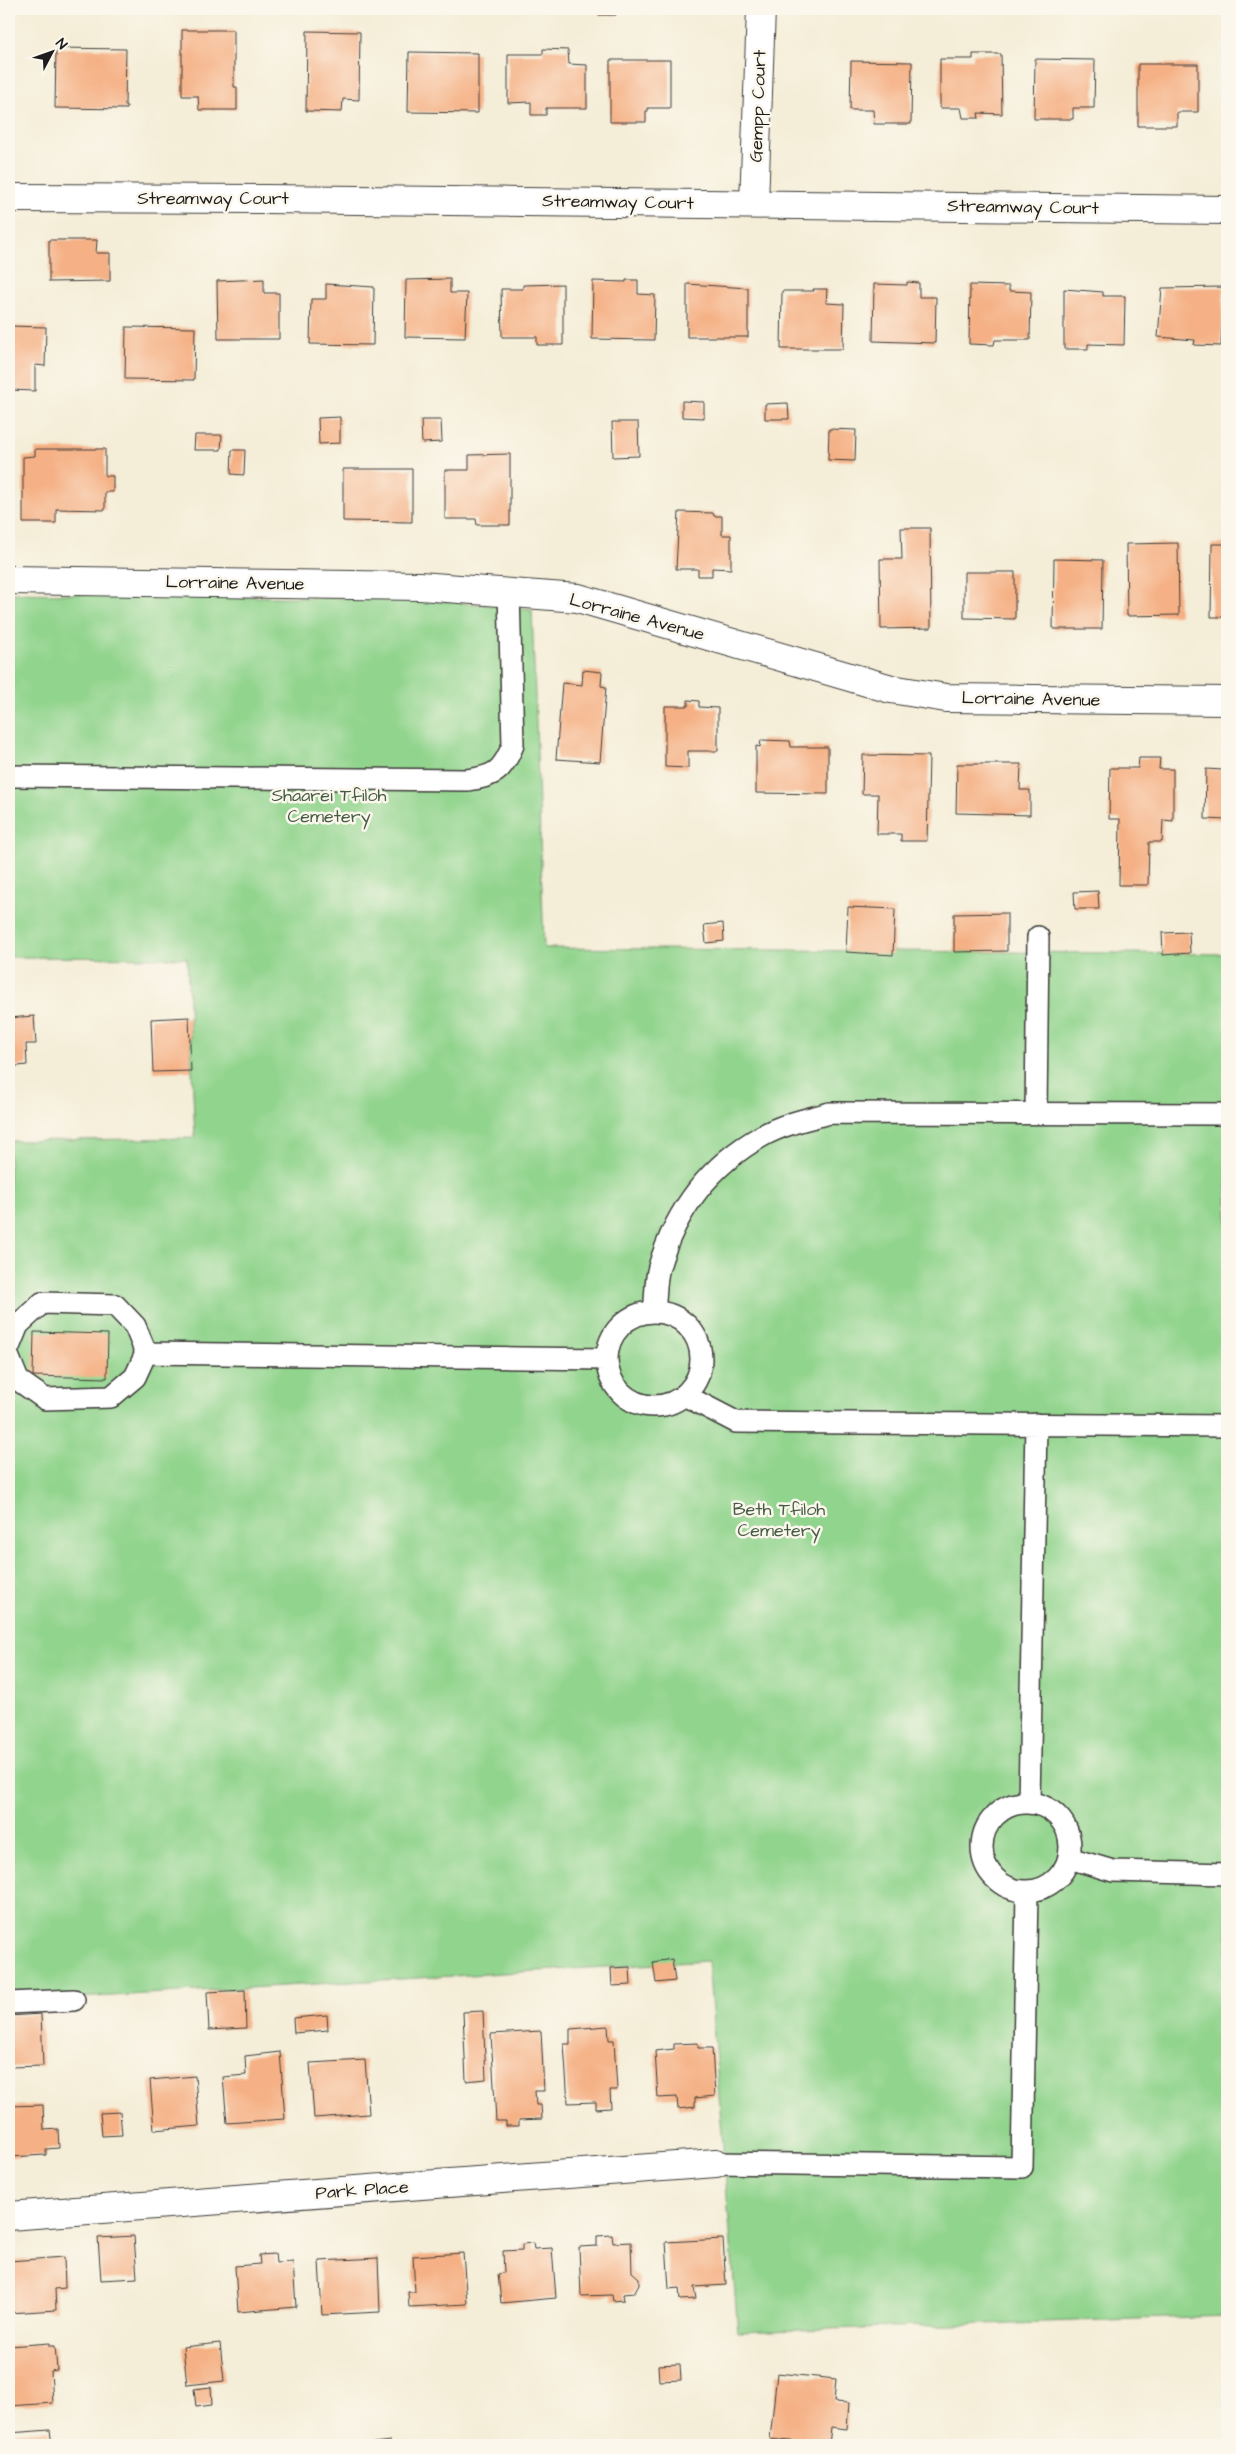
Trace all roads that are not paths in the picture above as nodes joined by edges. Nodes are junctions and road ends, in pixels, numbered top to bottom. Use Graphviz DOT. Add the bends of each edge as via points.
graph roads {
  1 [pos="761,9"];
  2 [pos="9,198"];
  3 [pos="754,204"];
  4 [pos="1227,210"];
  5 [pos="9,580"];
  6 [pos="509,592"];
  7 [pos="1227,701"];
  8 [pos="9,776"];
  9 [pos="1038,937"];
  10 [pos="1036,1113"];
  11 [pos="1227,1114"];
  12 [pos="654,1312"];
  13 [pos="9,1347"];
  14 [pos="146,1353"];
  15 [pos="9,1358"];
  16 [pos="606,1359"];
  17 [pos="684,1395"];
  18 [pos="1036,1424"];
  19 [pos="1227,1426"];
  20 [pos="1028,1803"];
  21 [pos="1069,1858"];
  22 [pos="1227,1874"];
  23 [pos="1027,1892"];
  24 [pos="74,2000"];
  25 [pos="9,2003"];
  26 [pos="716,2163"];
  27 [pos="9,2216"];
  1 -- 3 [label="street, Gempp Court"];
  2 -- 3 [label="street, Streamway Court"];
  3 -- 4 [label="street, Streamway Court"];
  5 -- 6 [label="street, Lorraine Avenue" via="420,586"];
  6 -- 7 [label="street, Lorraine Avenue" via="578,598 891,689 946,698"];
  6 -- 8 [label="lane" via="513,745 506,763 491,776 457,780"];
  9 -- 10 [label="lane"];
  10 -- 11 [label="lane"];
  10 -- 12 [label="lane" via="830,1113 763,1135 734,1154 705,1181 684,1207 659,1268"];
  12 -- 16 [label="lane" via="646,1311 628,1318 610,1338"];
  12 -- 17 [label="lane" via="669,1313 686,1323 697,1338 702,1358 700,1371"];
  13 -- 14 [label="lane" via="18,1325 42,1303 116,1305 135,1326"];
  14 -- 15 [label="lane" via="135,1377 111,1397 45,1399 18,1380"];
  14 -- 16 [label="lane"];
  16 -- 17 [label="lane" via="613,1384 632,1402 656,1406 671,1403"];
  17 -- 18 [label="lane" via="736,1422"];
  18 -- 19 [label="lane"];
  18 -- 20 [label="lane"];
  20 -- 21 [label="lane" via="1048,1808 1062,1822 1070,1842"];
  20 -- 23 [label="lane" via="1016,1804 999,1812 990,1822 981,1848 990,1872 1001,1884"];
  21 -- 22 [label="lane" via="1113,1872"];
  21 -- 23 [label="lane" via="1063,1873 1048,1886"];
  23 -- 26 [label="lane" via="1022,2167"];
  24 -- 25 [label="lane"];
  26 -- 27 [label="street, Park Place"];
}
